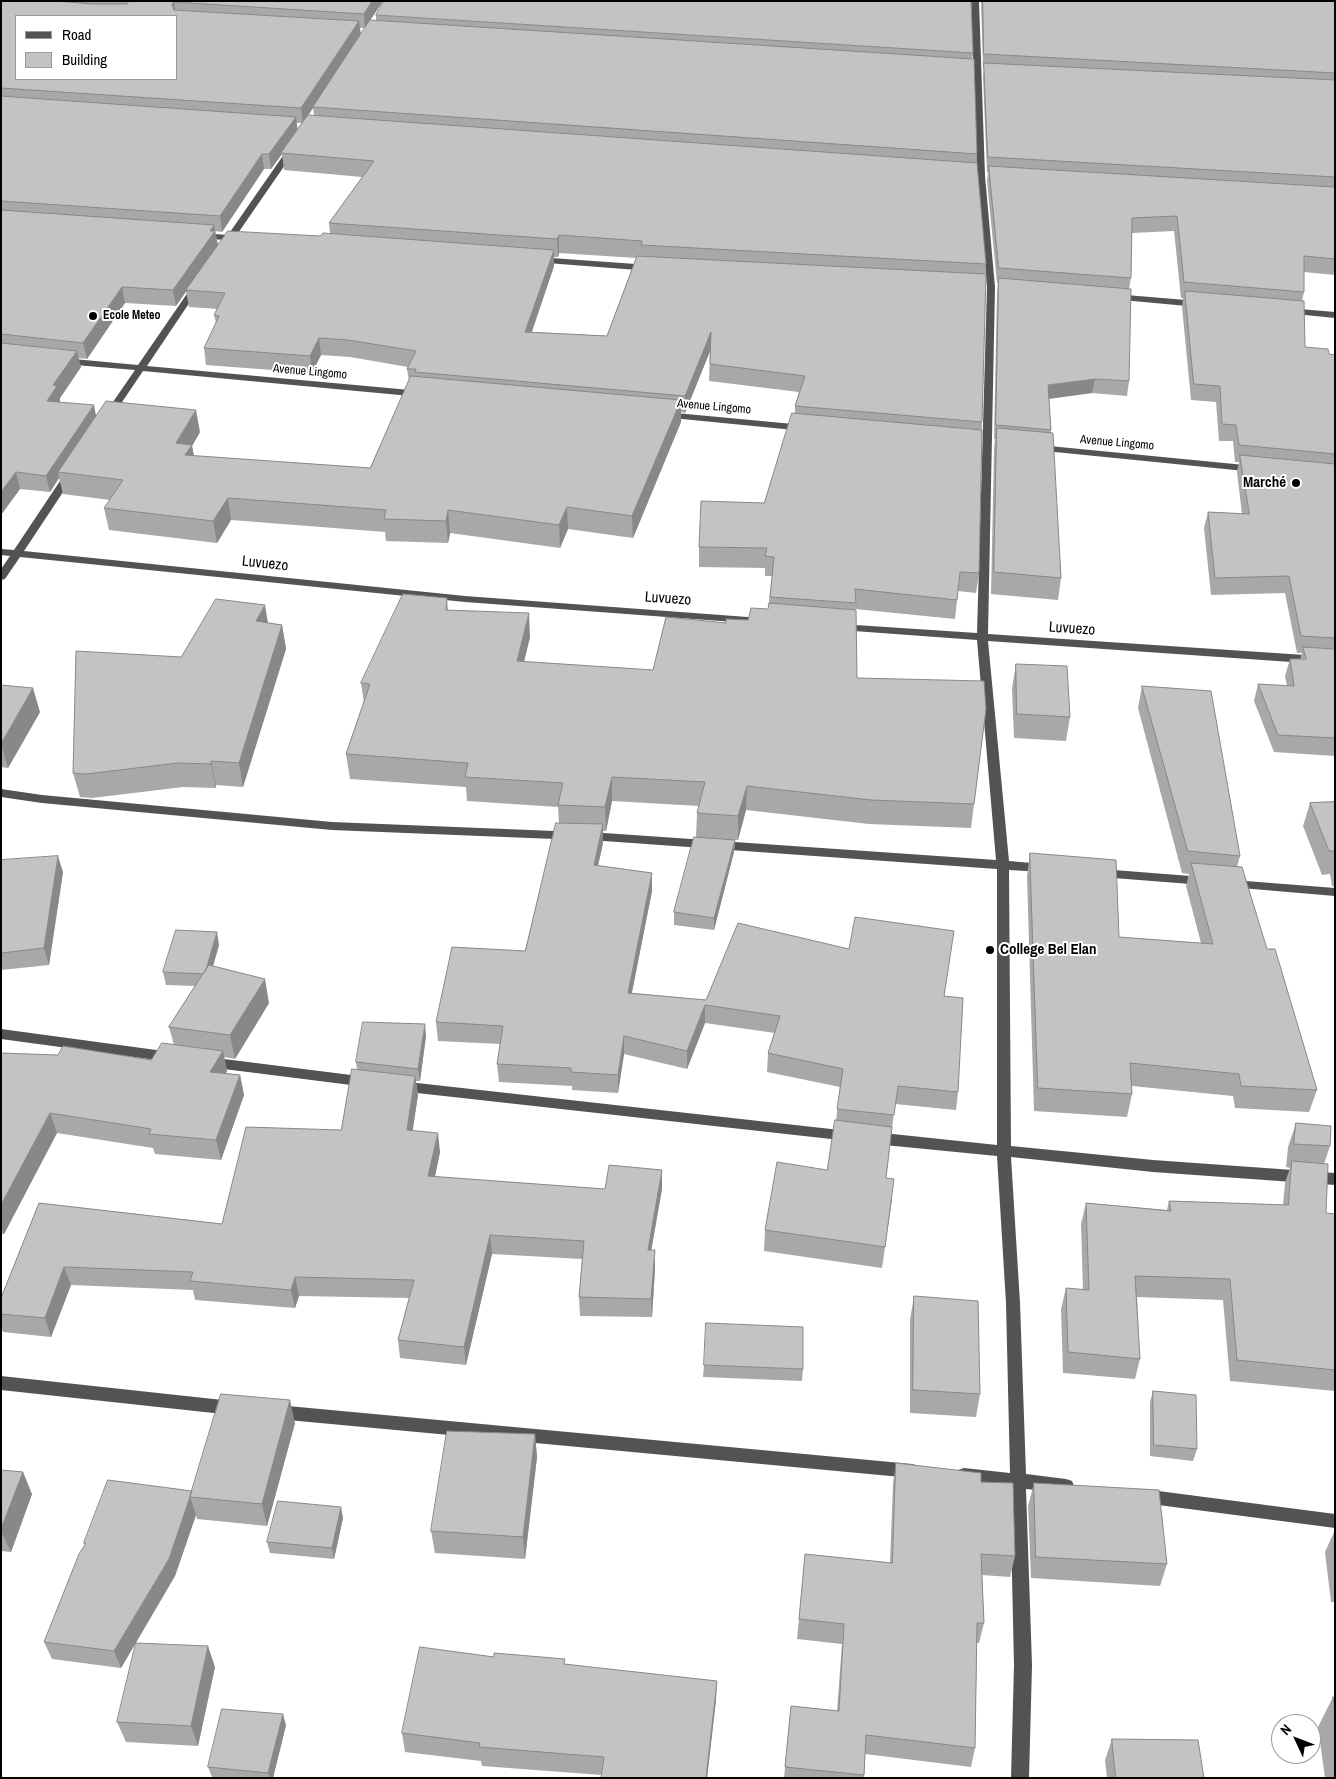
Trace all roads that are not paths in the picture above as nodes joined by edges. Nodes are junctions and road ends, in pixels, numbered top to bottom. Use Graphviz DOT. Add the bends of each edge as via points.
graph roads {
  1 [pos="975,1"];
  2 [pos="295,144"];
  3 [pos="192,235"];
  4 [pos="250,240"];
  5 [pos="228,242"];
  6 [pos="524,259"];
  7 [pos="662,269"];
  8 [pos="202,279"];
  9 [pos="1109,297"];
  10 [pos="1207,304"];
  11 [pos="1276,310"];
  12 [pos="1335,315"];
  13 [pos="51,359"];
  14 [pos="140,369"];
  15 [pos="435,395"];
  16 [pos="652,414"];
  17 [pos="102,425"];
  18 [pos="819,429"];
  19 [pos="1027,447"];
  20 [pos="76,465"];
  21 [pos="1265,470"];
  22 [pos="1,552"];
  23 [pos="18,554"];
  24 [pos="1,576"];
  25 [pos="773,622"];
  26 [pos="833,627"];
  27 [pos="982,638"];
  28 [pos="1335,661"];
  29 [pos="1,794"];
  30 [pos="1003,865"];
  31 [pos="1052,869"];
  32 [pos="1091,872"];
  33 [pos="1335,892"];
  34 [pos="1,1034"];
  35 [pos="1004,1153"];
  36 [pos="1335,1179"];
  37 [pos="1,1383"];
  38 [pos="931,1472"];
  39 [pos="951,1474"];
  40 [pos="1019,1480"];
  41 [pos="1085,1489"];
  42 [pos="1123,1494"];
  43 [pos="1335,1521"];
  44 [pos="1020,1778"];
  1 -- 27 [label="street" via="981,176 991,287"];
  2 -- 5 [label="street"];
  3 -- 5 [label="street"];
  4 -- 5 [label="street"];
  6 -- 7 [label="street"];
  8 -- 14 [label="street"];
  9 -- 10 [label="street"];
  11 -- 12 [label="street"];
  13 -- 14 [label="street, Avenue Lingomo"];
  14 -- 15 [label="street, Avenue Lingomo"];
  14 -- 17 [label="street"];
  16 -- 18 [label="street, Avenue Lingomo"];
  19 -- 21 [label="street, Avenue Lingomo"];
  20 -- 23 [label="street"];
  22 -- 23 [label="street, Luvuezo"];
  23 -- 24 [label="street"];
  23 -- 25 [label="street, Luvuezo" via="465,599"];
  26 -- 27 [label="street, Luvuezo"];
  27 -- 28 [label="street, Luvuezo"];
  27 -- 30 [label="street"];
  29 -- 30 [label="street" via="332,826 604,837"];
  30 -- 31 [label="street"];
  30 -- 35 [label="street"];
  32 -- 33 [label="street"];
  34 -- 35 [label="street" via="335,1079"];
  35 -- 36 [label="street"];
  35 -- 40 [label="street" via="1014,1303"];
  37 -- 38 [label="street" via="255,1410"];
  39 -- 40 [label="street"];
  40 -- 41 [label="street"];
  40 -- 44 [label="street" via="1023,1665"];
  42 -- 43 [label="street"];
}
